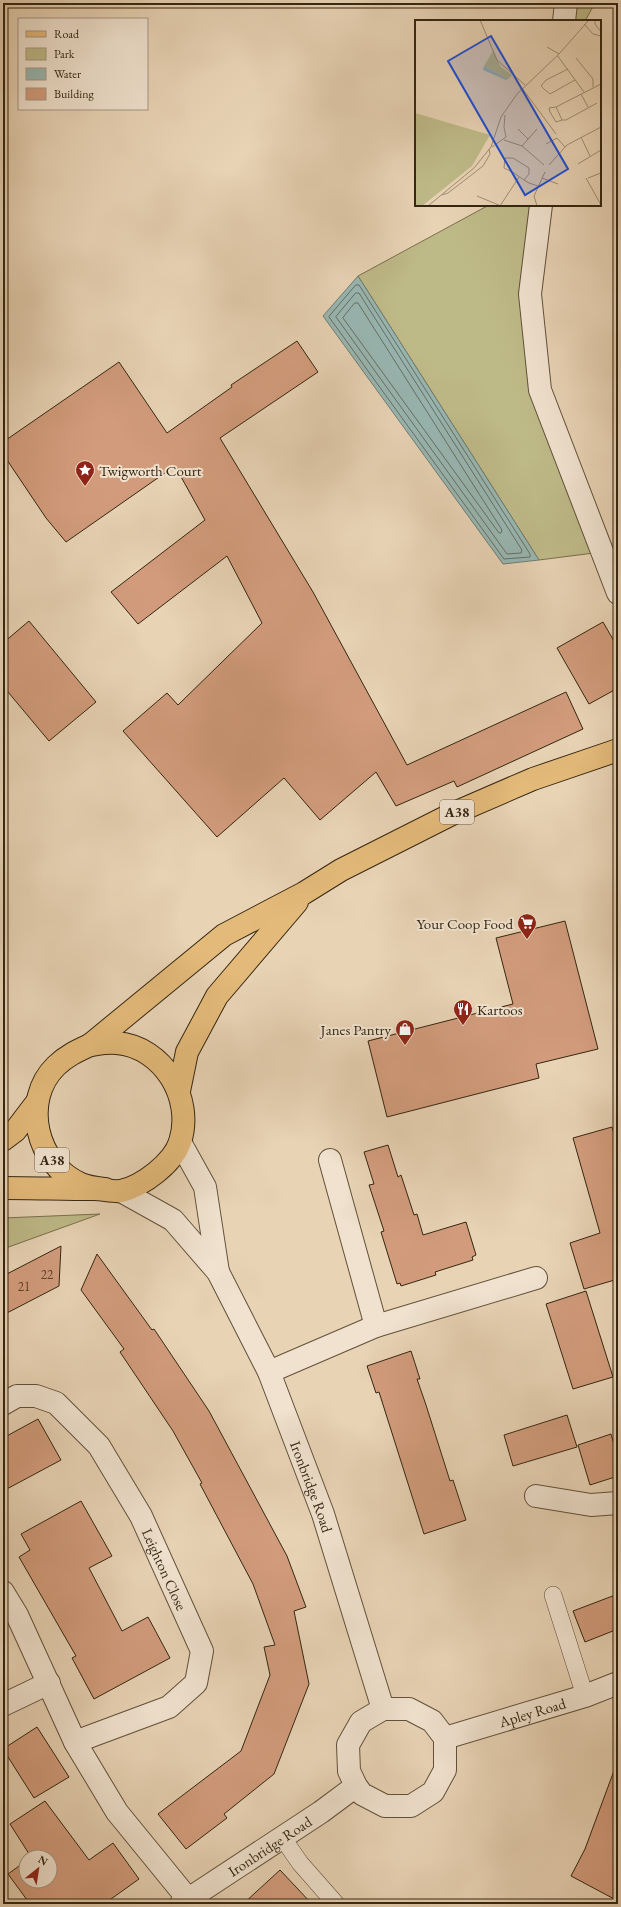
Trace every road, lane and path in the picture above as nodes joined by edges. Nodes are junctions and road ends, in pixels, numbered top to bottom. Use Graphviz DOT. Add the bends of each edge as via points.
graph roads {
  1 [pos="566,3"];
  2 [pos="564,20"];
  3 [pos="541,206"];
  4 [pos="618,593"];
  5 [pos="618,750"];
  6 [pos="304,893"];
  7 [pos="90,1045"];
  8 [pos="179,1091"];
  9 [pos="37,1102"];
  10 [pos="3,1140"];
  11 [pos="180,1142"];
  12 [pos="330,1160"];
  13 [pos="3,1188"];
  14 [pos="113,1190"];
  15 [pos="218,1272"];
  16 [pos="536,1278"];
  17 [pos="376,1326"];
  18 [pos="269,1372"];
  19 [pos="3,1404"];
  20 [pos="536,1496"];
  21 [pos="618,1503"];
  22 [pos="3,1592"];
  23 [pos="552,1595"];
  24 [pos="49,1683"];
  25 [pos="618,1683"];
  26 [pos="585,1696"];
  27 [pos="3,1705"];
  28 [pos="383,1709"];
  29 [pos="445,1738"];
  30 [pos="75,1742"];
  31 [pos="356,1786"];
  32 [pos="282,1837"];
  33 [pos="185,1901"];
  34 [pos="336,1904"];
  1 -- 2 [label="street"];
  3 -- 4 [label="street" via="530,294 540,390"];
  5 -- 6 [label="main road, A38" via="533,779 452,814 341,870"];
  6 -- 7 [label="main road, A38" via="224,935"];
  6 -- 8 [label="main road, A38" via="217,996 187,1052"];
  7 -- 8 [label="main road, A38" via="117,1042 143,1050 165,1067"];
  7 -- 9 [label="main road, A38" via="71,1053 55,1066 44,1083"];
  8 -- 11 [label="main road, A38" via="184,1114"];
  9 -- 10 [label="main road, A38" via="15,1131"];
  9 -- 14 [label="main road, A38" via="37,1127 45,1150 60,1170 80,1184"];
  11 -- 14 [label="main road, A38" via="172,1156 158,1171 142,1182"];
  11 -- 15 [label="street, Ironbridge Road" via="205,1187"];
  12 -- 17 [label="street"];
  13 -- 14 [label="main road, A38"];
  14 -- 15 [label="street, Ironbridge Road" via="173,1220"];
  15 -- 18 [label="street, Ironbridge Road"];
  16 -- 17 [label="street"];
  17 -- 18 [label="street"];
  18 -- 28 [label="street, Ironbridge Road" via="323,1514"];
  19 -- 30 [label="street, Leighton Close" via="17,1396 36,1396 56,1404 99,1446 141,1516 202,1652 196,1683 169,1707"];
  20 -- 21 [label="street" via="590,1505"];
  22 -- 24 [label="street" via="17,1615"];
  23 -- 26 [label="lane"];
  24 -- 27 [label="street"];
  24 -- 30 [label="street"];
  25 -- 26 [label="street, Apley Road"];
  26 -- 29 [label="street, Apley Road"];
  28 -- 29 [label="street" via="409,1709 432,1721"];
  28 -- 31 [label="street" via="361,1722 348,1745 349,1771"];
  29 -- 31 [label="street" via="445,1770 433,1792 411,1806 385,1806 362,1794"];
  30 -- 33 [label="street" via="117,1812"];
  31 -- 32 [label="street, Ironbridge Road"];
  32 -- 33 [label="street, Ironbridge Road"];
  32 -- 34 [label="lane" via="300,1863"];
}
